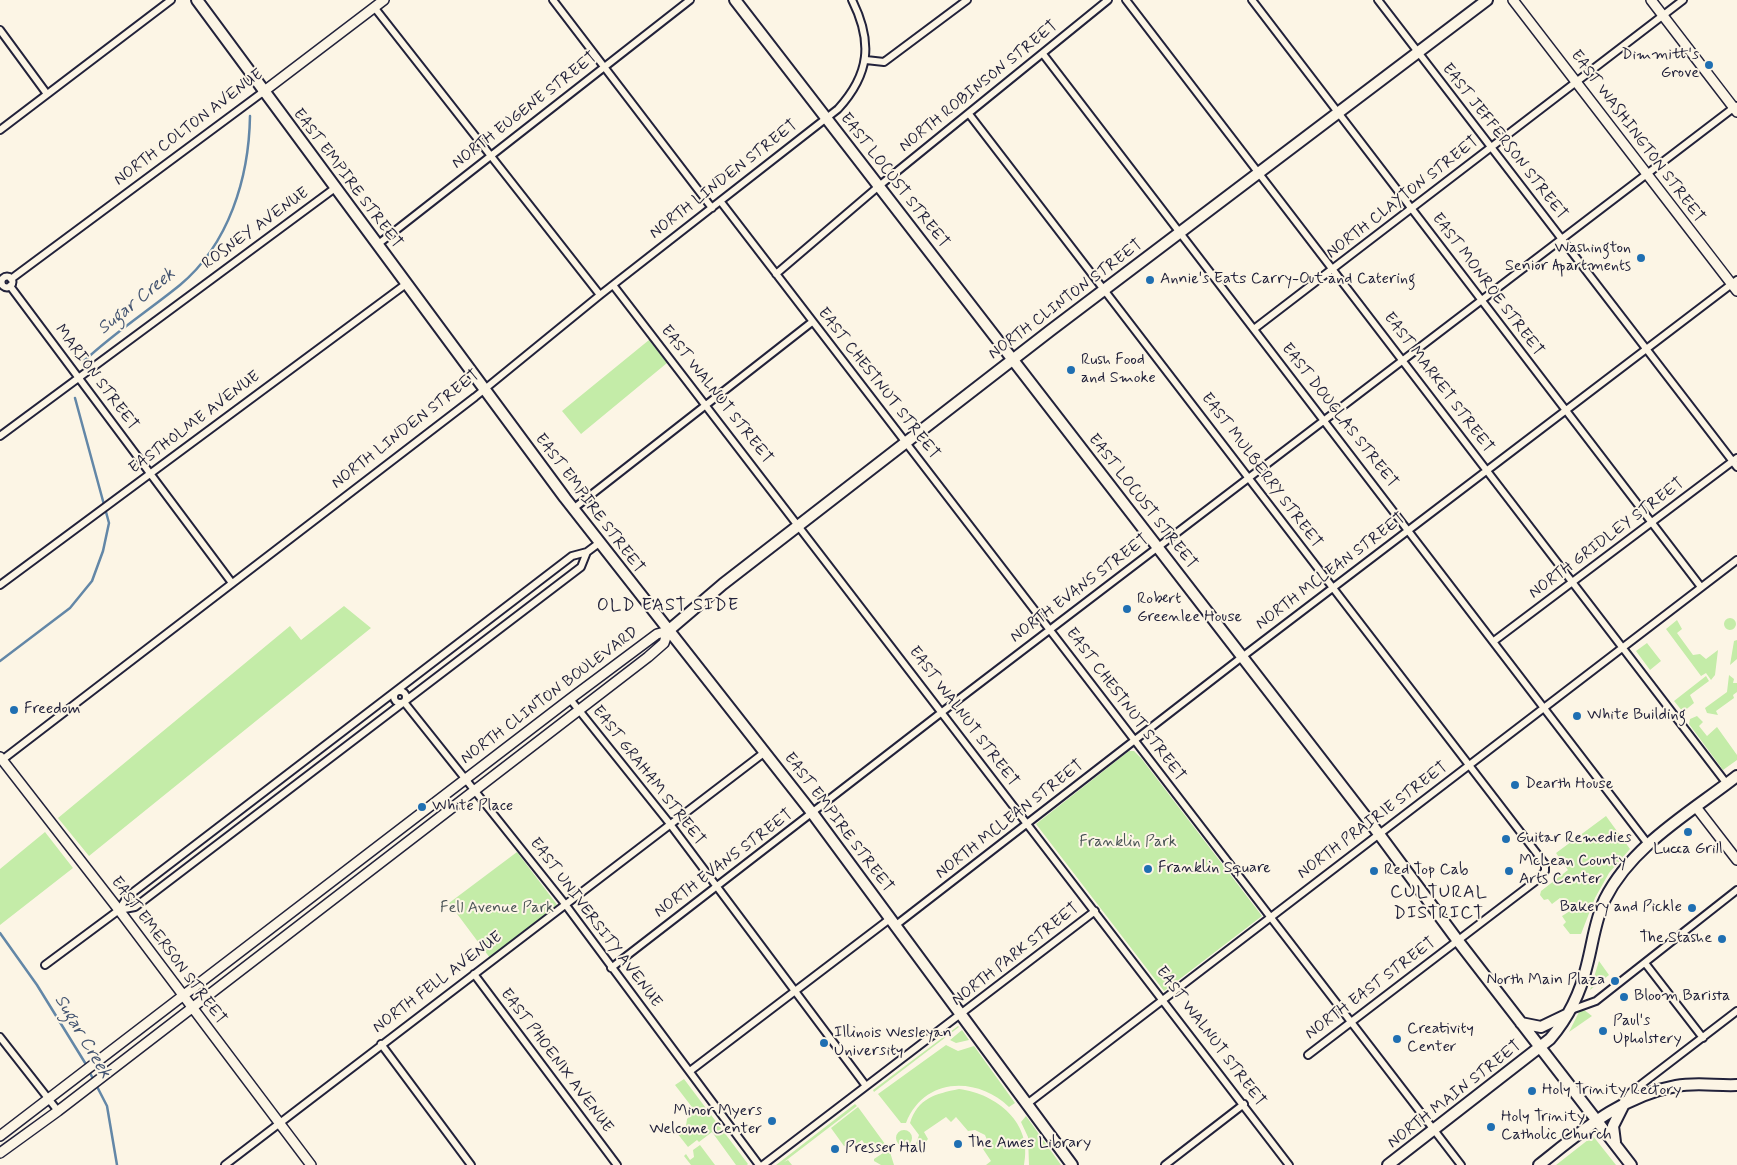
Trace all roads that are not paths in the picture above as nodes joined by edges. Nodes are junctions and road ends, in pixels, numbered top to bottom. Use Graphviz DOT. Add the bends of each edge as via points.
graph roads {
  1 [pos="171,0"];
  2 [pos="197,0"];
  3 [pos="384,0"];
  4 [pos="553,0"];
  5 [pos="690,0"];
  6 [pos="735,0"];
  7 [pos="852,0"];
  8 [pos="967,0"];
  9 [pos="1108,0"];
  10 [pos="1126,0"];
  11 [pos="1252,0"];
  12 [pos="1378,0"];
  13 [pos="1487,0"];
  14 [pos="1513,0"];
  15 [pos="1651,0"];
  16 [pos="1683,0"];
  17 [pos="374,7"];
  18 [pos="1663,15"];
  19 [pos="0,30"];
  20 [pos="1419,53"];
  21 [pos="1043,54"];
  22 [pos="866,60"];
  23 [pos="604,66"];
  24 [pos="1576,81"];
  25 [pos="264,92"];
  26 [pos="47,94"];
  27 [pos="1736,108"];
  28 [pos="969,114"];
  29 [pos="1339,114"];
  30 [pos="827,118"];
  31 [pos="0,130"];
  32 [pos="1491,147"];
  33 [pos="491,155"];
  34 [pos="1259,174"];
  35 [pos="1647,174"];
  36 [pos="879,186"];
  37 [pos="335,188"];
  38 [pos="721,202"];
  39 [pos="712,208"];
  40 [pos="1411,208"];
  41 [pos="1180,232"];
  42 [pos="1562,239"];
  43 [pos="378,245"];
  44 [pos="1333,270"];
  45 [pos="776,274"];
  46 [pos="2,276"];
  47 [pos="406,284"];
  48 [pos="6,285"];
  49 [pos="613,285"];
  50 [pos="1735,285"];
  51 [pos="1104,290"];
  52 [pos="600,295"];
  53 [pos="1482,301"];
  54 [pos="812,322"];
  55 [pos="1254,329"];
  56 [pos="1646,348"];
  57 [pos="1013,360"];
  58 [pos="1403,361"];
  59 [pos="78,377"];
  60 [pos="484,389"];
  61 [pos="706,405"];
  62 [pos="1565,411"];
  63 [pos="1325,420"];
  64 [pos="0,436"];
  65 [pos="905,443"];
  66 [pos="1736,462"];
  67 [pos="1487,470"];
  68 [pos="150,474"];
  69 [pos="1248,478"];
  70 [pos="573,509"];
  71 [pos="1651,522"];
  72 [pos="799,526"];
  73 [pos="1409,531"];
  74 [pos="599,542"];
  75 [pos="1158,547"];
  76 [pos="587,552"];
  77 [pos="1737,560"];
  78 [pos="1572,582"];
  79 [pos="232,583"];
  80 [pos="0,585"];
  81 [pos="1701,587"];
  82 [pos="1333,588"];
  83 [pos="491,618"];
  84 [pos="499,629"];
  85 [pos="1050,630"];
  86 [pos="668,631"];
  87 [pos="1494,642"];
  88 [pos="1622,647"];
  89 [pos="1242,657"];
  90 [pos="397,691"];
  91 [pos="570,699"];
  92 [pos="404,702"];
  93 [pos="1544,708"];
  94 [pos="579,711"];
  95 [pos="942,712"];
  96 [pos="1134,741"];
  97 [pos="765,752"];
  98 [pos="1,760"];
  99 [pos="1469,764"];
  100 [pos="1737,776"];
  101 [pos="465,778"];
  102 [pos="1727,784"];
  103 [pos="267,790"];
  104 [pos="475,791"];
  105 [pos="275,800"];
  106 [pos="1696,808"];
  107 [pos="240,811"];
  108 [pos="813,814"];
  109 [pos="248,821"];
  110 [pos="670,824"];
  111 [pos="1028,824"];
  112 [pos="1379,834"];
  113 [pos="1648,844"];
  114 [pos="377,847"];
  115 [pos="386,859"];
  116 [pos="1737,860"];
  117 [pos="1545,871"];
  118 [pos="716,886"];
  119 [pos="1737,890"];
  120 [pos="565,904"];
  121 [pos="119,910"];
  122 [pos="1095,911"];
  123 [pos="285,917"];
  124 [pos="1270,917"];
  125 [pos="893,922"];
  126 [pos="294,929"];
  127 [pos="1458,941"];
  128 [pos="1645,963"];
  129 [pos="45,965"];
  130 [pos="611,968"];
  131 [pos="474,974"];
  132 [pos="794,989"];
  133 [pos="184,996"];
  134 [pos="1163,999"];
  135 [pos="192,1008"];
  136 [pos="1737,1011"];
  137 [pos="1567,1013"];
  138 [pos="962,1014"];
  139 [pos="1352,1022"];
  140 [pos="1521,1023"];
  141 [pos="0,1036"];
  142 [pos="1703,1038"];
  143 [pos="381,1044"];
  144 [pos="1540,1048"];
  145 [pos="1308,1055"];
  146 [pos="690,1071"];
  147 [pos="866,1086"];
  148 [pos="1734,1087"];
  149 [pos="48,1099"];
  150 [pos="1625,1102"];
  151 [pos="1027,1104"];
  152 [pos="1244,1104"];
  153 [pos="58,1112"];
  154 [pos="1596,1120"];
  155 [pos="279,1123"];
  156 [pos="1433,1130"];
  157 [pos="0,1136"];
  158 [pos="1617,1148"];
  159 [pos="0,1152"];
  160 [pos="225,1165"];
  161 [pos="311,1165"];
  162 [pos="472,1165"];
  163 [pos="617,1165"];
  164 [pos="761,1165"];
  165 [pos="1072,1165"];
  166 [pos="1165,1165"];
  167 [pos="1290,1165"];
  168 [pos="1388,1165"];
  169 [pos="1461,1165"];
  170 [pos="1539,1165"];
  171 [pos="1630,1165"];
  1 -- 26 [label="street"];
  2 -- 25 [label="main road, EAST EMPIRE STREET"];
  3 -- 17 [label="street, NORTH COLTON AVENUE"];
  4 -- 23 [label="street"];
  5 -- 23 [label="street, NORTH EUGENE STREET"];
  6 -- 30 [label="main road, EAST LOCUST STREET"];
  7 -- 22 [label="street" via="863,26"];
  8 -- 22 [label="street" via="884,62"];
  9 -- 21 [label="street, NORTH ROBINSON STREET"];
  10 -- 34 [label="street, EAST MARKET STREET"];
  11 -- 29 [label="street, EAST MONROE STREET"];
  12 -- 20 [label="street, EAST JEFFERSON STREET"];
  13 -- 20 [label="main road, NORTH CLINTON STREET"];
  14 -- 24 [label="street, EAST WASHINGTON STREET"];
  15 -- 18 [label="street"];
  16 -- 18 [label="street, NORTH CLAYTON STREET"];
  17 -- 25 [label="street, NORTH COLTON AVENUE"];
  17 -- 33 [label="street"];
  18 -- 24 [label="street, NORTH CLAYTON STREET"];
  18 -- 27 [label="street"];
  19 -- 26 [label="street"];
  20 -- 29 [label="main road, NORTH CLINTON STREET"];
  20 -- 32 [label="street, EAST JEFFERSON STREET"];
  21 -- 28 [label="street, NORTH ROBINSON STREET"];
  21 -- 41 [label="street, EAST DOUGLAS STREET"];
  22 -- 30 [label="street, NORTH LINDEN STREET" via="847,99"];
  23 -- 33 [label="street, NORTH EUGENE STREET"];
  23 -- 39 [label="street"];
  24 -- 32 [label="street, NORTH CLAYTON STREET"];
  24 -- 35 [label="street, EAST WASHINGTON STREET"];
  25 -- 37 [label="main road, EAST EMPIRE STREET"];
  25 -- 48 [label="street, NORTH COLTON AVENUE"];
  26 -- 31 [label="street"];
  27 -- 35 [label="street, NORTH EVANS STREET"];
  28 -- 36 [label="street, NORTH ROBINSON STREET"];
  28 -- 51 [label="street, EAST MULBERRY STREET"];
  29 -- 34 [label="main road, NORTH CLINTON STREET"];
  29 -- 40 [label="street, EAST MONROE STREET"];
  30 -- 36 [label="main road, EAST LOCUST STREET"];
  30 -- 38 [label="street, NORTH LINDEN STREET"];
  32 -- 40 [label="street, NORTH CLAYTON STREET"];
  32 -- 42 [label="street, EAST JEFFERSON STREET"];
  33 -- 43 [label="street, NORTH EUGENE STREET"];
  33 -- 52 [label="street"];
  34 -- 41 [label="main road, NORTH CLINTON STREET"];
  34 -- 44 [label="street, EAST MARKET STREET"];
  35 -- 42 [label="street, NORTH EVANS STREET"];
  35 -- 50 [label="street, EAST WASHINGTON STREET"];
  36 -- 45 [label="street, NORTH ROBINSON STREET"];
  36 -- 57 [label="main road, EAST LOCUST STREET"];
  37 -- 43 [label="main road, EAST EMPIRE STREET"];
  37 -- 59 [label="street, ROSNEY AVENUE"];
  38 -- 39 [label="street, NORTH LINDEN STREET"];
  38 -- 45 [label="street, EAST CHESTNUT STREET"];
  39 -- 49 [label="street, NORTH LINDEN STREET"];
  40 -- 44 [label="street, NORTH CLAYTON STREET"];
  40 -- 53 [label="street, EAST MONROE STREET"];
  41 -- 51 [label="main road, NORTH CLINTON STREET"];
  41 -- 55 [label="street, EAST DOUGLAS STREET"];
  42 -- 53 [label="street, NORTH EVANS STREET"];
  42 -- 56 [label="street, EAST JEFFERSON STREET"];
  43 -- 47 [label="main road, EAST EMPIRE STREET"];
  44 -- 55 [label="street, NORTH CLAYTON STREET"];
  44 -- 58 [label="street, EAST MARKET STREET"];
  45 -- 54 [label="street, EAST CHESTNUT STREET"];
  46 -- 48 [label="street"];
  47 -- 60 [label="main road, EAST EMPIRE STREET"];
  47 -- 68 [label="street, EASTHOLME AVENUE"];
  48 -- 59 [label="street, MARION STREET"];
  49 -- 52 [label="street, NORTH LINDEN STREET"];
  49 -- 61 [label="street, EAST WALNUT STREET"];
  50 -- 56 [label="street, NORTH MCLEAN STREET"];
  51 -- 57 [label="main road, NORTH CLINTON STREET"];
  51 -- 69 [label="street, EAST MULBERRY STREET"];
  52 -- 60 [label="street, NORTH LINDEN STREET"];
  53 -- 58 [label="street, NORTH EVANS STREET"];
  53 -- 62 [label="street, EAST MONROE STREET"];
  54 -- 61 [label="street"];
  54 -- 65 [label="street, EAST CHESTNUT STREET"];
  55 -- 63 [label="street, EAST DOUGLAS STREET"];
  56 -- 62 [label="street, NORTH MCLEAN STREET"];
  56 -- 66 [label="street, EAST JEFFERSON STREET"];
  57 -- 65 [label="main road, NORTH CLINTON STREET"];
  57 -- 75 [label="main road, EAST LOCUST STREET"];
  58 -- 63 [label="street, NORTH EVANS STREET"];
  58 -- 67 [label="street, EAST MARKET STREET"];
  59 -- 64 [label="street, ROSNEY AVENUE"];
  59 -- 68 [label="street, MARION STREET"];
  60 -- 70 [label="main road, EAST EMPIRE STREET"];
  60 -- 79 [label="street, NORTH LINDEN STREET"];
  61 -- 70 [label="street"];
  61 -- 72 [label="street, EAST WALNUT STREET"];
  62 -- 67 [label="street, NORTH MCLEAN STREET"];
  62 -- 71 [label="street, EAST MONROE STREET"];
  63 -- 69 [label="street, NORTH EVANS STREET"];
  63 -- 73 [label="street, EAST DOUGLAS STREET"];
  65 -- 72 [label="main road, NORTH CLINTON STREET"];
  65 -- 85 [label="street, EAST CHESTNUT STREET"];
  66 -- 71 [label="street, NORTH GRIDLEY STREET"];
  67 -- 73 [label="street, NORTH MCLEAN STREET"];
  67 -- 78 [label="street, EAST MARKET STREET"];
  68 -- 79 [label="street, MARION STREET"];
  68 -- 80 [label="street, EASTHOLME AVENUE"];
  69 -- 75 [label="street, NORTH EVANS STREET"];
  69 -- 82 [label="street, EAST MULBERRY STREET"];
  70 -- 74 [label="main road, EAST EMPIRE STREET"];
  71 -- 78 [label="street, NORTH GRIDLEY STREET"];
  71 -- 81 [label="street, EAST MONROE STREET"];
  72 -- 86 [label="main road, NORTH CLINTON STREET"];
  72 -- 95 [label="street, EAST WALNUT STREET"];
  73 -- 82 [label="street, NORTH MCLEAN STREET"];
  73 -- 87 [label="street, EAST DOUGLAS STREET"];
  74 -- 76 [label="street"];
  74 -- 86 [label="main road, EAST EMPIRE STREET"];
  75 -- 85 [label="street, NORTH EVANS STREET"];
  75 -- 89 [label="main road, EAST LOCUST STREET"];
  76 -- 83 [label="street" via="572,556"];
  76 -- 84 [label="street" via="581,567"];
  77 -- 81 [label="street, NORTH PRAIRIE STREET"];
  78 -- 87 [label="street, NORTH GRIDLEY STREET"];
  78 -- 88 [label="street, EAST MARKET STREET"];
  79 -- 98 [label="street, NORTH LINDEN STREET"];
  81 -- 88 [label="street, NORTH PRAIRIE STREET"];
  82 -- 89 [label="street, NORTH MCLEAN STREET"];
  82 -- 99 [label="street, EAST MULBERRY STREET"];
  83 -- 84 [label="street"];
  83 -- 90 [label="street"];
  84 -- 92 [label="street"];
  85 -- 95 [label="street, NORTH EVANS STREET"];
  85 -- 96 [label="street, EAST CHESTNUT STREET"];
  86 -- 91 [label="street, NORTH CLINTON BOULEVARD" via="657,634"];
  86 -- 94 [label="street, NORTH CLINTON BOULEVARD" via="664,644"];
  86 -- 97 [label="main road, EAST EMPIRE STREET"];
  87 -- 93 [label="street, EAST DOUGLAS STREET"];
  88 -- 93 [label="street, NORTH PRAIRIE STREET"];
  88 -- 102 [label="street, EAST MARKET STREET"];
  89 -- 96 [label="street, NORTH MCLEAN STREET"];
  89 -- 112 [label="main road, EAST LOCUST STREET"];
  90 -- 92 [label="street" via="406,694"];
  90 -- 103 [label="street"];
  91 -- 94 [label="street, EAST GRAHAM STREET"];
  91 -- 101 [label="street, NORTH CLINTON BOULEVARD"];
  92 -- 101 [label="street, EAST UNIVERSITY AVENUE"];
  92 -- 105 [label="street"];
  93 -- 99 [label="street, NORTH PRAIRIE STREET"];
  93 -- 113 [label="street, EAST DOUGLAS STREET"];
  94 -- 104 [label="street, NORTH CLINTON BOULEVARD"];
  94 -- 110 [label="street, EAST GRAHAM STREET"];
  95 -- 108 [label="street, NORTH EVANS STREET"];
  95 -- 111 [label="street, EAST WALNUT STREET"];
  96 -- 111 [label="street, NORTH MCLEAN STREET"];
  96 -- 124 [label="street, EAST CHESTNUT STREET"];
  97 -- 108 [label="main road, EAST EMPIRE STREET"];
  97 -- 110 [label="street, NORTH FELL AVENUE"];
  98 -- 121 [label="street, EAST EMERSON STREET"];
  99 -- 112 [label="street, NORTH PRAIRIE STREET"];
  99 -- 117 [label="street, EAST MULBERRY STREET" via="1541,857"];
  100 -- 102 [label="main road"];
  101 -- 104 [label="street, EAST UNIVERSITY AVENUE"];
  101 -- 114 [label="street, NORTH CLINTON BOULEVARD"];
  102 -- 106 [label="main road"];
  103 -- 105 [label="street"];
  103 -- 107 [label="street"];
  104 -- 115 [label="street, NORTH CLINTON BOULEVARD"];
  104 -- 120 [label="street, EAST UNIVERSITY AVENUE"];
  105 -- 109 [label="street"];
  106 -- 113 [label="main road"];
  106 -- 116 [label="street"];
  107 -- 109 [label="street"];
  107 -- 121 [label="street" via="127,897"];
  108 -- 118 [label="street, NORTH EVANS STREET"];
  108 -- 125 [label="main road, EAST EMPIRE STREET"];
  109 -- 121 [label="street" via="135,907"];
  110 -- 118 [label="street, EAST GRAHAM STREET"];
  110 -- 120 [label="street, NORTH FELL AVENUE"];
  111 -- 122 [label="street, EAST WALNUT STREET"];
  111 -- 125 [label="street, NORTH MCLEAN STREET"];
  112 -- 124 [label="street, NORTH PRAIRIE STREET"];
  112 -- 127 [label="main road, EAST LOCUST STREET"];
  113 -- 137 [label="main road" via="1625,868 1605,898 1580,987"];
  114 -- 115 [label="street"];
  114 -- 123 [label="street, NORTH CLINTON BOULEVARD"];
  115 -- 126 [label="street, NORTH CLINTON BOULEVARD"];
  117 -- 127 [label="street, NORTH EAST STREET"];
  118 -- 130 [label="street, NORTH EVANS STREET"];
  118 -- 132 [label="street, EAST GRAHAM STREET"];
  119 -- 128 [label="street"];
  120 -- 130 [label="street, EAST UNIVERSITY AVENUE"];
  120 -- 131 [label="street, NORTH FELL AVENUE"];
  121 -- 129 [label="street"];
  121 -- 133 [label="street, EAST EMERSON STREET"];
  122 -- 134 [label="street, EAST WALNUT STREET"];
  122 -- 138 [label="street, NORTH PARK STREET"];
  123 -- 126 [label="street"];
  123 -- 133 [label="street, NORTH CLINTON BOULEVARD"];
  124 -- 134 [label="street, NORTH PRAIRIE STREET"];
  124 -- 139 [label="street, EAST CHESTNUT STREET"];
  125 -- 132 [label="street, NORTH MCLEAN STREET"];
  125 -- 138 [label="main road, EAST EMPIRE STREET"];
  126 -- 135 [label="street, NORTH CLINTON BOULEVARD"];
  127 -- 139 [label="street, NORTH EAST STREET"];
  127 -- 140 [label="main road, EAST LOCUST STREET"];
  128 -- 137 [label="street" via="1596,1001"];
  128 -- 142 [label="street"];
  130 -- 146 [label="street, EAST UNIVERSITY AVENUE"];
  131 -- 143 [label="street, NORTH FELL AVENUE"];
  131 -- 163 [label="street, EAST PHOENIX AVENUE"];
  132 -- 146 [label="street, NORTH MCLEAN STREET"];
  132 -- 147 [label="street, EAST GRAHAM STREET"];
  133 -- 135 [label="street, EAST EMERSON STREET"];
  133 -- 149 [label="street, NORTH CLINTON BOULEVARD"];
  134 -- 151 [label="street, NORTH PRAIRIE STREET"];
  134 -- 152 [label="street, EAST WALNUT STREET"];
  135 -- 153 [label="street, NORTH CLINTON BOULEVARD"];
  135 -- 155 [label="street, EAST EMERSON STREET"];
  136 -- 142 [label="street"];
  137 -- 140 [label="main road" via="1541,1026"];
  137 -- 144 [label="main road" via="1557,1031"];
  138 -- 147 [label="street, NORTH PARK STREET"];
  138 -- 151 [label="main road, EAST EMPIRE STREET"];
  139 -- 145 [label="street, NORTH EAST STREET"];
  139 -- 156 [label="street, EAST CHESTNUT STREET"];
  140 -- 144 [label="main road, EAST LOCUST STREET"];
  141 -- 149 [label="street"];
  142 -- 150 [label="street" via="1630,1093"];
  143 -- 155 [label="street, NORTH FELL AVENUE"];
  143 -- 162 [label="street"];
  144 -- 154 [label="main road, EAST LOCUST STREET"];
  144 -- 156 [label="main road, NORTH MAIN STREET"];
  146 -- 164 [label="street, EAST UNIVERSITY AVENUE"];
  147 -- 164 [label="street, NORTH PARK STREET"];
  148 -- 150 [label="main road" via="1677,1086"];
  149 -- 153 [label="street"];
  149 -- 157 [label="street, NORTH CLINTON BOULEVARD"];
  150 -- 154 [label="main road"];
  150 -- 158 [label="main road" via="1613,1126"];
  151 -- 165 [label="main road, EAST EMPIRE STREET"];
  152 -- 166 [label="street"];
  152 -- 167 [label="street, EAST WALNUT STREET"];
  153 -- 159 [label="street, NORTH CLINTON BOULEVARD"];
  154 -- 158 [label="main road, EAST LOCUST STREET"];
  154 -- 170 [label="main road"];
  155 -- 160 [label="street, NORTH FELL AVENUE"];
  155 -- 161 [label="street, EAST EMERSON STREET"];
  156 -- 168 [label="main road, NORTH MAIN STREET"];
  156 -- 169 [label="street, EAST CHESTNUT STREET"];
  158 -- 171 [label="main road, EAST LOCUST STREET"];
}
